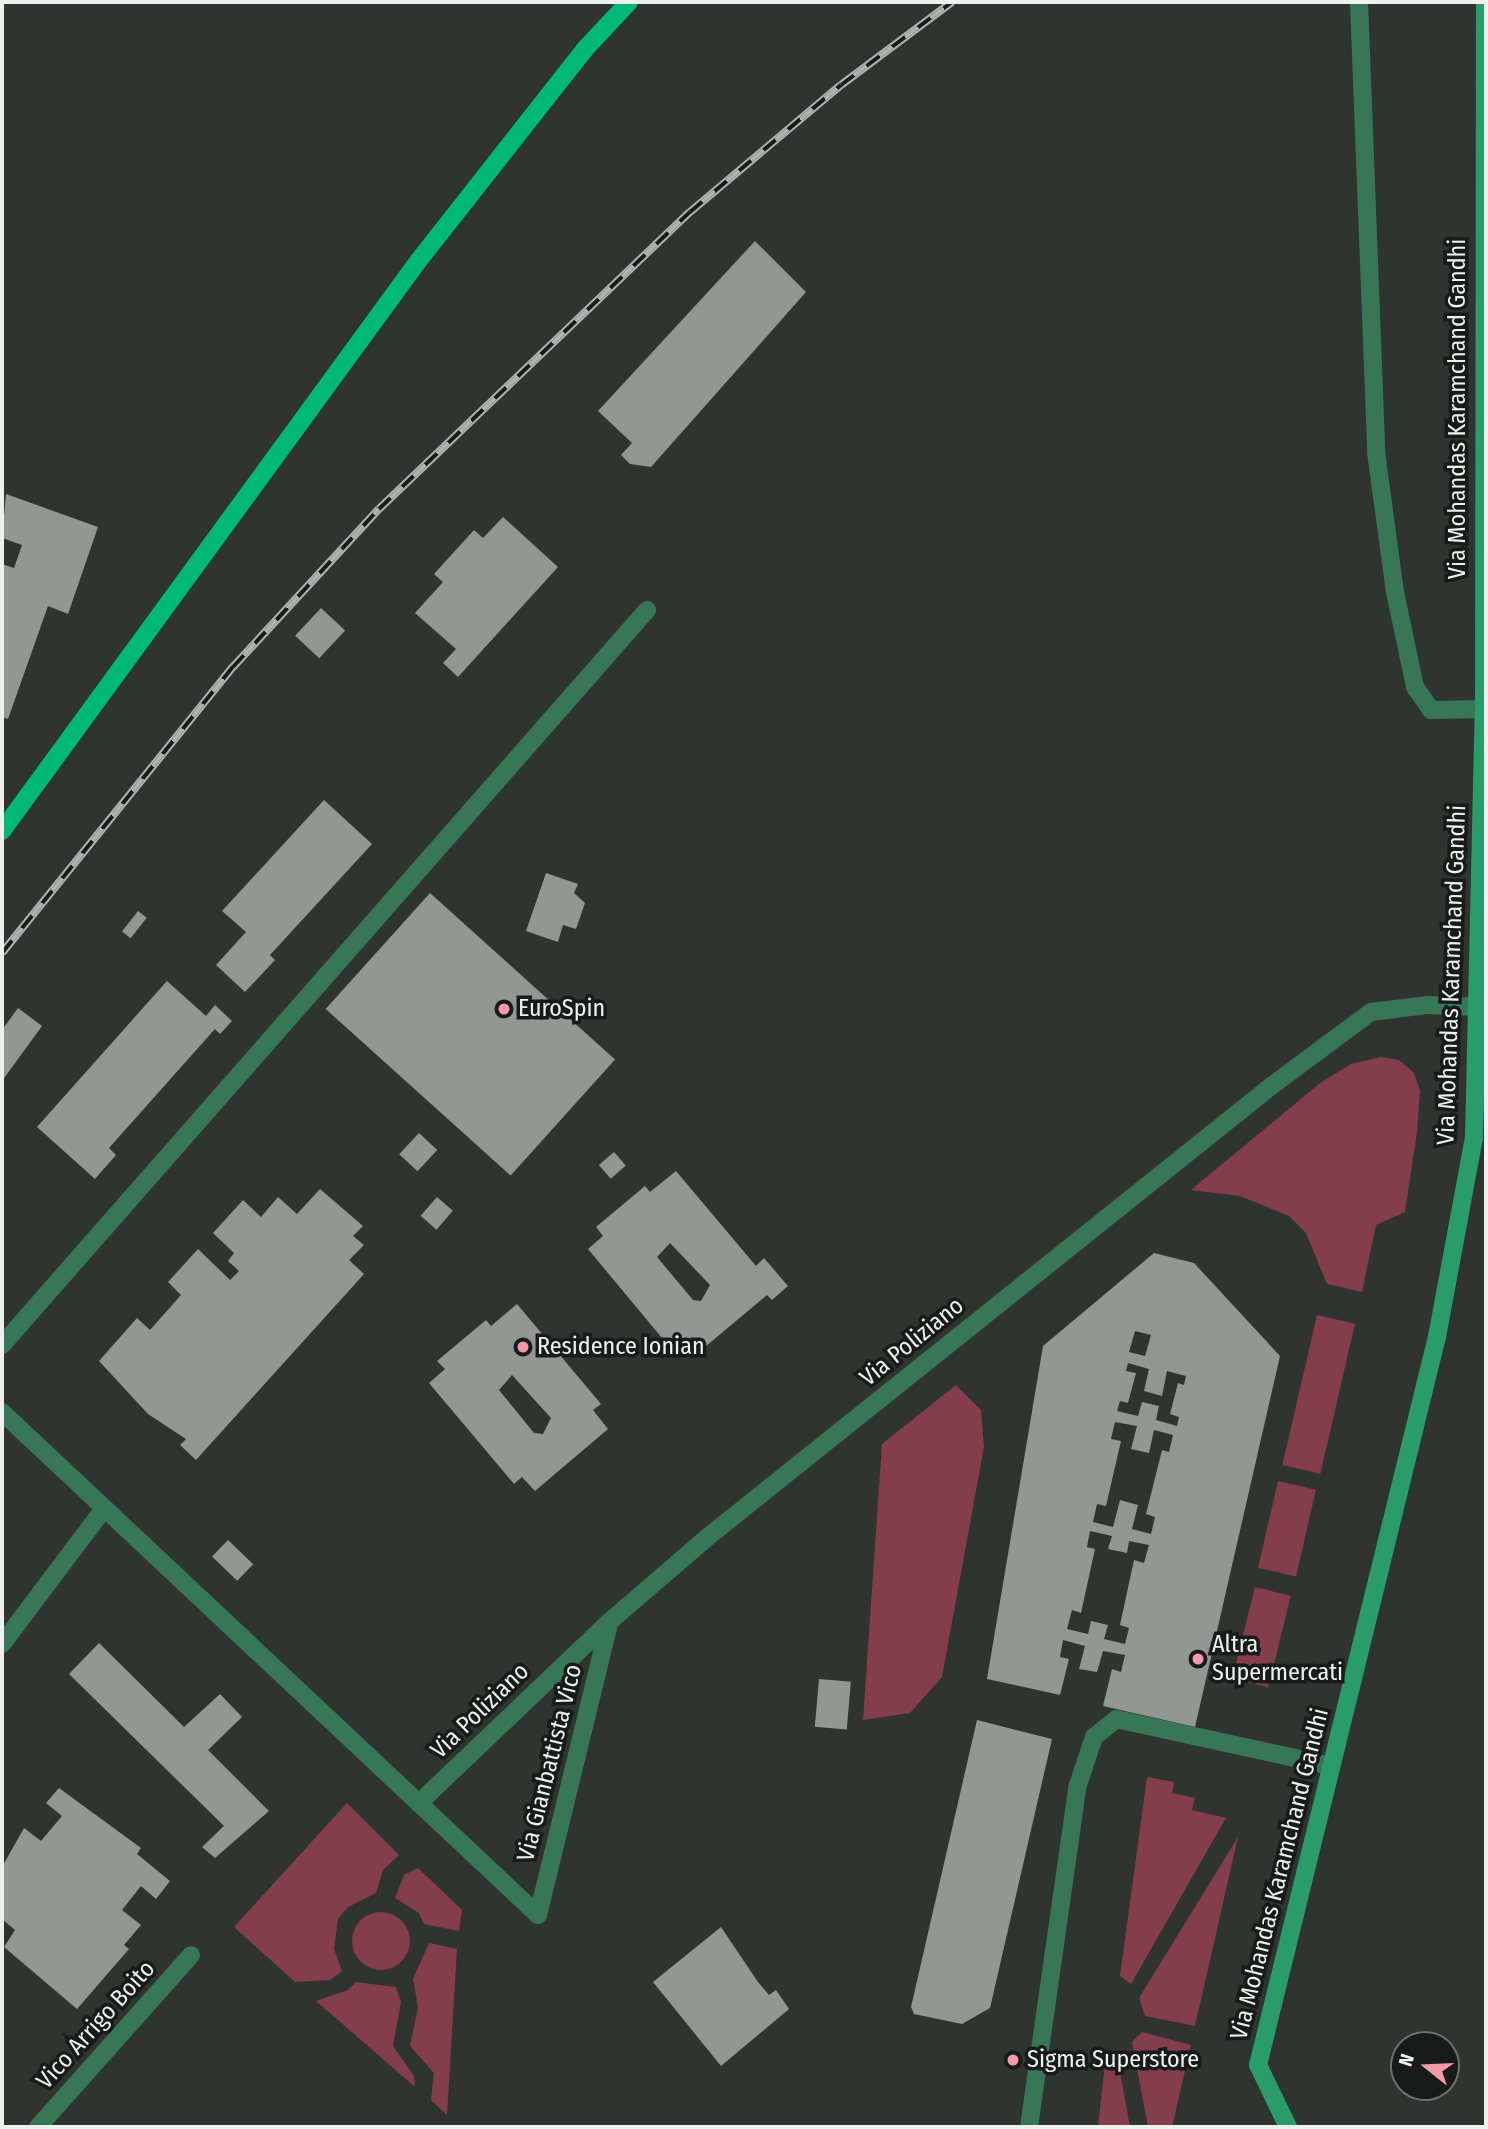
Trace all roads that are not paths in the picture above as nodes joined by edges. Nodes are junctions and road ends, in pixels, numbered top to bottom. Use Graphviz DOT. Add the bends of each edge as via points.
graph roads {
  1 [pos="629,2"];
  2 [pos="1359,2"];
  3 [pos="1485,2"];
  4 [pos="1483,505"];
  5 [pos="647,610"];
  6 [pos="1485,710"];
  7 [pos="2,831"];
  8 [pos="1481,1007"];
  9 [pos="2,1346"];
  10 [pos="2,1412"];
  11 [pos="103,1510"];
  12 [pos="610,1622"];
  13 [pos="2,1644"];
  14 [pos="1331,1766"];
  15 [pos="419,1803"];
  16 [pos="191,1955"];
  17 [pos="38,2127"];
  18 [pos="1029,2127"];
  19 [pos="1288,2127"];
  1 -- 7 [label="main road" via="585,48 419,260"];
  2 -- 6 [label="street" via="1376,452 1395,592 1415,687 1431,710"];
  3 -- 4 [label="main road, Via Mohandas Karamchand Gandhi"];
  4 -- 6 [label="main road, Via Mohandas Karamchand Gandhi"];
  5 -- 9 [label="street"];
  6 -- 8 [label="main road, Via Mohandas Karamchand Gandhi"];
  8 -- 12 [label="street, Via Poliziano" via="1427,1005 1371,1012 883,1396"];
  8 -- 14 [label="main road, Via Mohandas Karamchand Gandhi" via="1474,1138 1461,1226"];
  10 -- 11 [label="street"];
  11 -- 13 [label="street"];
  11 -- 15 [label="street"];
  12 -- 15 [label="street, Via Poliziano"];
  12 -- 15 [label="street, Via Gianbattista Vico" via="538,1915"];
  14 -- 18 [label="street" via="1116,1719 1094,1737 1077,1788"];
  14 -- 19 [label="main road, Via Mohandas Karamchand Gandhi" via="1258,2065"];
  16 -- 17 [label="street, Vico Arrigo Boito"];
}
